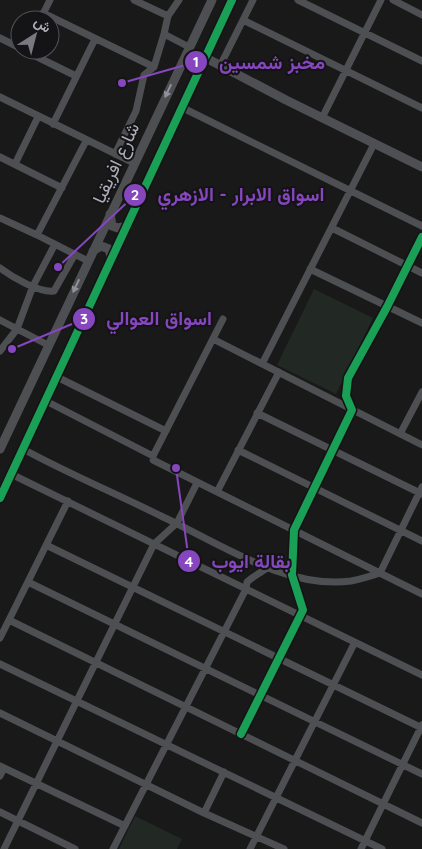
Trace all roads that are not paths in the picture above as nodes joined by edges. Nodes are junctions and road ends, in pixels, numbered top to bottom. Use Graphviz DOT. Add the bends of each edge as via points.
graph roads {
  1 [pos="134,0"];
  2 [pos="179,0"];
  3 [pos="212,0"];
  4 [pos="232,0"];
  5 [pos="253,0"];
  6 [pos="298,0"];
  7 [pos="381,0"];
  8 [pos="393,0"];
  9 [pos="422,15"];
  10 [pos="168,16"];
  11 [pos="243,20"];
  12 [pos="60,25"];
  13 [pos="365,33"];
  14 [pos="164,34"];
  15 [pos="95,39"];
  16 [pos="189,47"];
  17 [pos="206,58"];
  18 [pos="44,60"];
  19 [pos="422,61"];
  20 [pos="154,66"];
  21 [pos="220,66"];
  22 [pos="345,71"];
  23 [pos="76,76"];
  24 [pos="0,97"];
  25 [pos="183,108"];
  26 [pos="422,108"];
  27 [pos="38,117"];
  28 [pos="322,118"];
  29 [pos="52,124"];
  30 [pos="86,141"];
  31 [pos="374,144"];
  32 [pos="115,154"];
  33 [pos="0,157"];
  34 [pos="134,163"];
  35 [pos="15,164"];
  36 [pos="422,167"];
  37 [pos="62,188"];
  38 [pos="351,190"];
  39 [pos="110,214"];
  40 [pos="0,218"];
  41 [pos="128,226"];
  42 [pos="422,226"];
  43 [pos="332,228"];
  44 [pos="37,234"];
  45 [pos="422,237"];
  46 [pos="55,244"];
  47 [pos="75,254"];
  48 [pos="90,257"];
  49 [pos="112,260"];
  50 [pos="408,266"];
  51 [pos="0,268"];
  52 [pos="310,269"];
  53 [pos="422,273"];
  54 [pos="33,286"];
  55 [pos="387,307"];
  56 [pos="223,319"];
  57 [pos="0,320"];
  58 [pos="422,323"];
  59 [pos="17,329"];
  60 [pos="213,339"];
  61 [pos="48,345"];
  62 [pos="0,351"];
  63 [pos="262,364"];
  64 [pos="279,372"];
  65 [pos="57,376"];
  66 [pos="422,393"];
  67 [pos="46,401"];
  68 [pos="352,410"];
  69 [pos="257,413"];
  70 [pos="166,431"];
  71 [pos="400,434"];
  72 [pos="1,445"];
  73 [pos="422,445"];
  74 [pos="23,449"];
  75 [pos="238,450"];
  76 [pos="333,450"];
  77 [pos="153,456"];
  78 [pos="11,474"];
  79 [pos="197,482"];
  80 [pos="315,487"];
  81 [pos="421,491"];
  82 [pos="217,492"];
  83 [pos="0,498"];
  84 [pos="68,502"];
  85 [pos="177,523"];
  86 [pos="294,530"];
  87 [pos="401,530"];
  88 [pos="422,541"];
  89 [pos="154,544"];
  90 [pos="46,545"];
  91 [pos="267,568"];
  92 [pos="380,573"];
  93 [pos="292,575"];
  94 [pos="28,582"];
  95 [pos="133,587"];
  96 [pos="246,589"];
  97 [pos="422,594"];
  98 [pos="300,615"];
  99 [pos="9,620"];
  100 [pos="115,624"];
  101 [pos="224,631"];
  102 [pos="0,638"];
  103 [pos="355,642"];
  104 [pos="278,658"];
  105 [pos="96,662"];
  106 [pos="0,664"];
  107 [pos="205,669"];
  108 [pos="422,675"];
  109 [pos="334,684"];
  110 [pos="260,696"];
  111 [pos="77,701"];
  112 [pos="186,707"];
  113 [pos="0,713"];
  114 [pos="315,721"];
  115 [pos="422,726"];
  116 [pos="241,734"];
  117 [pos="58,740"];
  118 [pos="166,744"];
  119 [pos="295,760"];
  120 [pos="403,764"];
  121 [pos="2,767"];
  122 [pos="224,772"];
  123 [pos="422,774"];
  124 [pos="0,776"];
  125 [pos="36,783"];
  126 [pos="146,784"];
  127 [pos="276,798"];
  128 [pos="383,803"];
  129 [pos="0,812"];
  130 [pos="204,813"];
  131 [pos="18,821"];
  132 [pos="422,823"];
  133 [pos="125,826"];
  134 [pos="257,836"];
  135 [pos="365,841"];
  136 [pos="4,849"];
  137 [pos="75,849"];
  138 [pos="113,849"];
  139 [pos="250,849"];
  140 [pos="284,849"];
  141 [pos="361,849"];
  142 [pos="382,849"];
  1 -- 10 [label="street"];
  2 -- 10 [label="street"];
  3 -- 16 [label="street, شارع افريقيا"];
  4 -- 17 [label="street"];
  5 -- 11 [label="street"];
  6 -- 13 [label="street"];
  7 -- 13 [label="street"];
  8 -- 9 [label="street"];
  10 -- 14 [label="street"];
  11 -- 21 [label="street"];
  11 -- 22 [label="street"];
  12 -- 15 [label="street"];
  13 -- 19 [label="street"];
  13 -- 22 [label="street"];
  14 -- 16 [label="street"];
  14 -- 20 [label="street"];
  15 -- 20 [label="street"];
  15 -- 23 [label="street"];
  16 -- 34 [label="street, شارع افريقيا, one-way"];
  17 -- 21 [label="street"];
  17 -- 25 [label="street"];
  18 -- 23 [label="street"];
  20 -- 32 [label="street" via="144,75 136,111"];
  21 -- 28 [label="street"];
  22 -- 26 [label="street"];
  22 -- 28 [label="street"];
  23 -- 29 [label="street"];
  24 -- 27 [label="street"];
  25 -- 38 [label="street"];
  25 -- 41 [label="street"];
  27 -- 29 [label="street"];
  27 -- 35 [label="street"];
  28 -- 31 [label="street"];
  29 -- 30 [label="street"];
  30 -- 32 [label="street"];
  30 -- 37 [label="street"];
  31 -- 36 [label="street"];
  31 -- 38 [label="street"];
  32 -- 34 [label="street"];
  33 -- 35 [label="street"];
  34 -- 39 [label="street, شارع افريقيا"];
  35 -- 37 [label="street"];
  37 -- 44 [label="street"];
  38 -- 42 [label="street"];
  38 -- 43 [label="street"];
  39 -- 41 [label="street" via="112,226"];
  39 -- 48 [label="street, شارع افريقيا"];
  40 -- 44 [label="street"];
  41 -- 49 [label="street"];
  43 -- 50 [label="street"];
  43 -- 52 [label="street"];
  44 -- 46 [label="street"];
  45 -- 50 [label="street"];
  46 -- 47 [label="street"];
  46 -- 54 [label="street"];
  47 -- 48 [label="street"];
  47 -- 54 [label="street" via="54,291"];
  48 -- 49 [label="street" via="99,247 105,246"];
  48 -- 61 [label="street, شارع افريقيا, one-way"];
  49 -- 65 [label="street"];
  50 -- 53 [label="street"];
  50 -- 55 [label="street"];
  51 -- 54 [label="street"];
  52 -- 55 [label="street"];
  52 -- 63 [label="street"];
  54 -- 59 [label="street"];
  55 -- 58 [label="street"];
  55 -- 68 [label="street" via="348,378 346,396"];
  56 -- 60 [label="street"];
  57 -- 59 [label="street"];
  59 -- 61 [label="street"];
  59 -- 62 [label="street"];
  60 -- 63 [label="street"];
  60 -- 70 [label="street"];
  61 -- 72 [label="street, شارع افريقيا"];
  63 -- 64 [label="street"];
  64 -- 68 [label="street"];
  64 -- 69 [label="street"];
  65 -- 67 [label="street"];
  65 -- 70 [label="street"];
  66 -- 71 [label="street"];
  67 -- 74 [label="street"];
  67 -- 77 [label="street"];
  68 -- 71 [label="street"];
  68 -- 76 [label="street"];
  69 -- 75 [label="street"];
  69 -- 76 [label="street"];
  70 -- 77 [label="street"];
  71 -- 73 [label="street"];
  74 -- 78 [label="street"];
  74 -- 85 [label="street"];
  75 -- 80 [label="street"];
  75 -- 82 [label="street"];
  76 -- 80 [label="street"];
  76 -- 81 [label="street"];
  77 -- 79 [label="street" via="152,460"];
  78 -- 83 [label="street"];
  78 -- 84 [label="street"];
  79 -- 82 [label="street"];
  79 -- 85 [label="street"];
  80 -- 86 [label="street"];
  80 -- 87 [label="street"];
  81 -- 87 [label="street"];
  82 -- 86 [label="street"];
  84 -- 89 [label="street"];
  84 -- 90 [label="street"];
  85 -- 89 [label="street"];
  85 -- 91 [label="street"];
  86 -- 92 [label="street"];
  86 -- 93 [label="street"];
  87 -- 88 [label="street"];
  87 -- 92 [label="street"];
  89 -- 95 [label="street"];
  89 -- 96 [label="street"];
  90 -- 94 [label="street"];
  90 -- 95 [label="street"];
  91 -- 93 [label="street"];
  91 -- 96 [label="street" via="252,578"];
  92 -- 93 [label="street" via="340,582"];
  92 -- 97 [label="street"];
  93 -- 98 [label="street" via="303,610"];
  94 -- 99 [label="street"];
  94 -- 100 [label="street"];
  95 -- 100 [label="street"];
  95 -- 101 [label="street"];
  96 -- 98 [label="street"];
  96 -- 101 [label="street"];
  98 -- 103 [label="street"];
  98 -- 104 [label="street"];
  99 -- 102 [label="street"];
  99 -- 105 [label="street"];
  100 -- 105 [label="street"];
  100 -- 107 [label="street"];
  101 -- 104 [label="street"];
  101 -- 107 [label="street"];
  103 -- 108 [label="street"];
  103 -- 109 [label="street"];
  104 -- 109 [label="street"];
  104 -- 110 [label="street"];
  105 -- 111 [label="street"];
  105 -- 112 [label="street"];
  106 -- 111 [label="street"];
  107 -- 110 [label="street"];
  107 -- 112 [label="street"];
  109 -- 114 [label="street"];
  109 -- 115 [label="street"];
  110 -- 114 [label="street"];
  110 -- 116 [label="street"];
  111 -- 117 [label="street"];
  111 -- 118 [label="street"];
  112 -- 116 [label="street"];
  112 -- 118 [label="street"];
  113 -- 117 [label="street"];
  114 -- 119 [label="street"];
  114 -- 120 [label="street"];
  115 -- 120 [label="street"];
  116 -- 119 [label="street"];
  117 -- 125 [label="street"];
  117 -- 126 [label="street"];
  118 -- 122 [label="street"];
  118 -- 126 [label="street"];
  119 -- 127 [label="street"];
  119 -- 128 [label="street"];
  120 -- 123 [label="street"];
  120 -- 128 [label="street"];
  121 -- 124 [label="street"];
  121 -- 125 [label="street"];
  122 -- 127 [label="street"];
  122 -- 130 [label="street"];
  125 -- 131 [label="street"];
  125 -- 133 [label="street"];
  126 -- 130 [label="street"];
  126 -- 133 [label="street"];
  127 -- 134 [label="street"];
  127 -- 135 [label="street"];
  128 -- 132 [label="street"];
  128 -- 135 [label="street"];
  129 -- 131 [label="street"];
  130 -- 134 [label="street"];
  131 -- 136 [label="street"];
  131 -- 137 [label="street"];
  133 -- 138 [label="street"];
  134 -- 139 [label="street"];
  134 -- 140 [label="street"];
  135 -- 141 [label="street"];
  135 -- 142 [label="street"];
}
